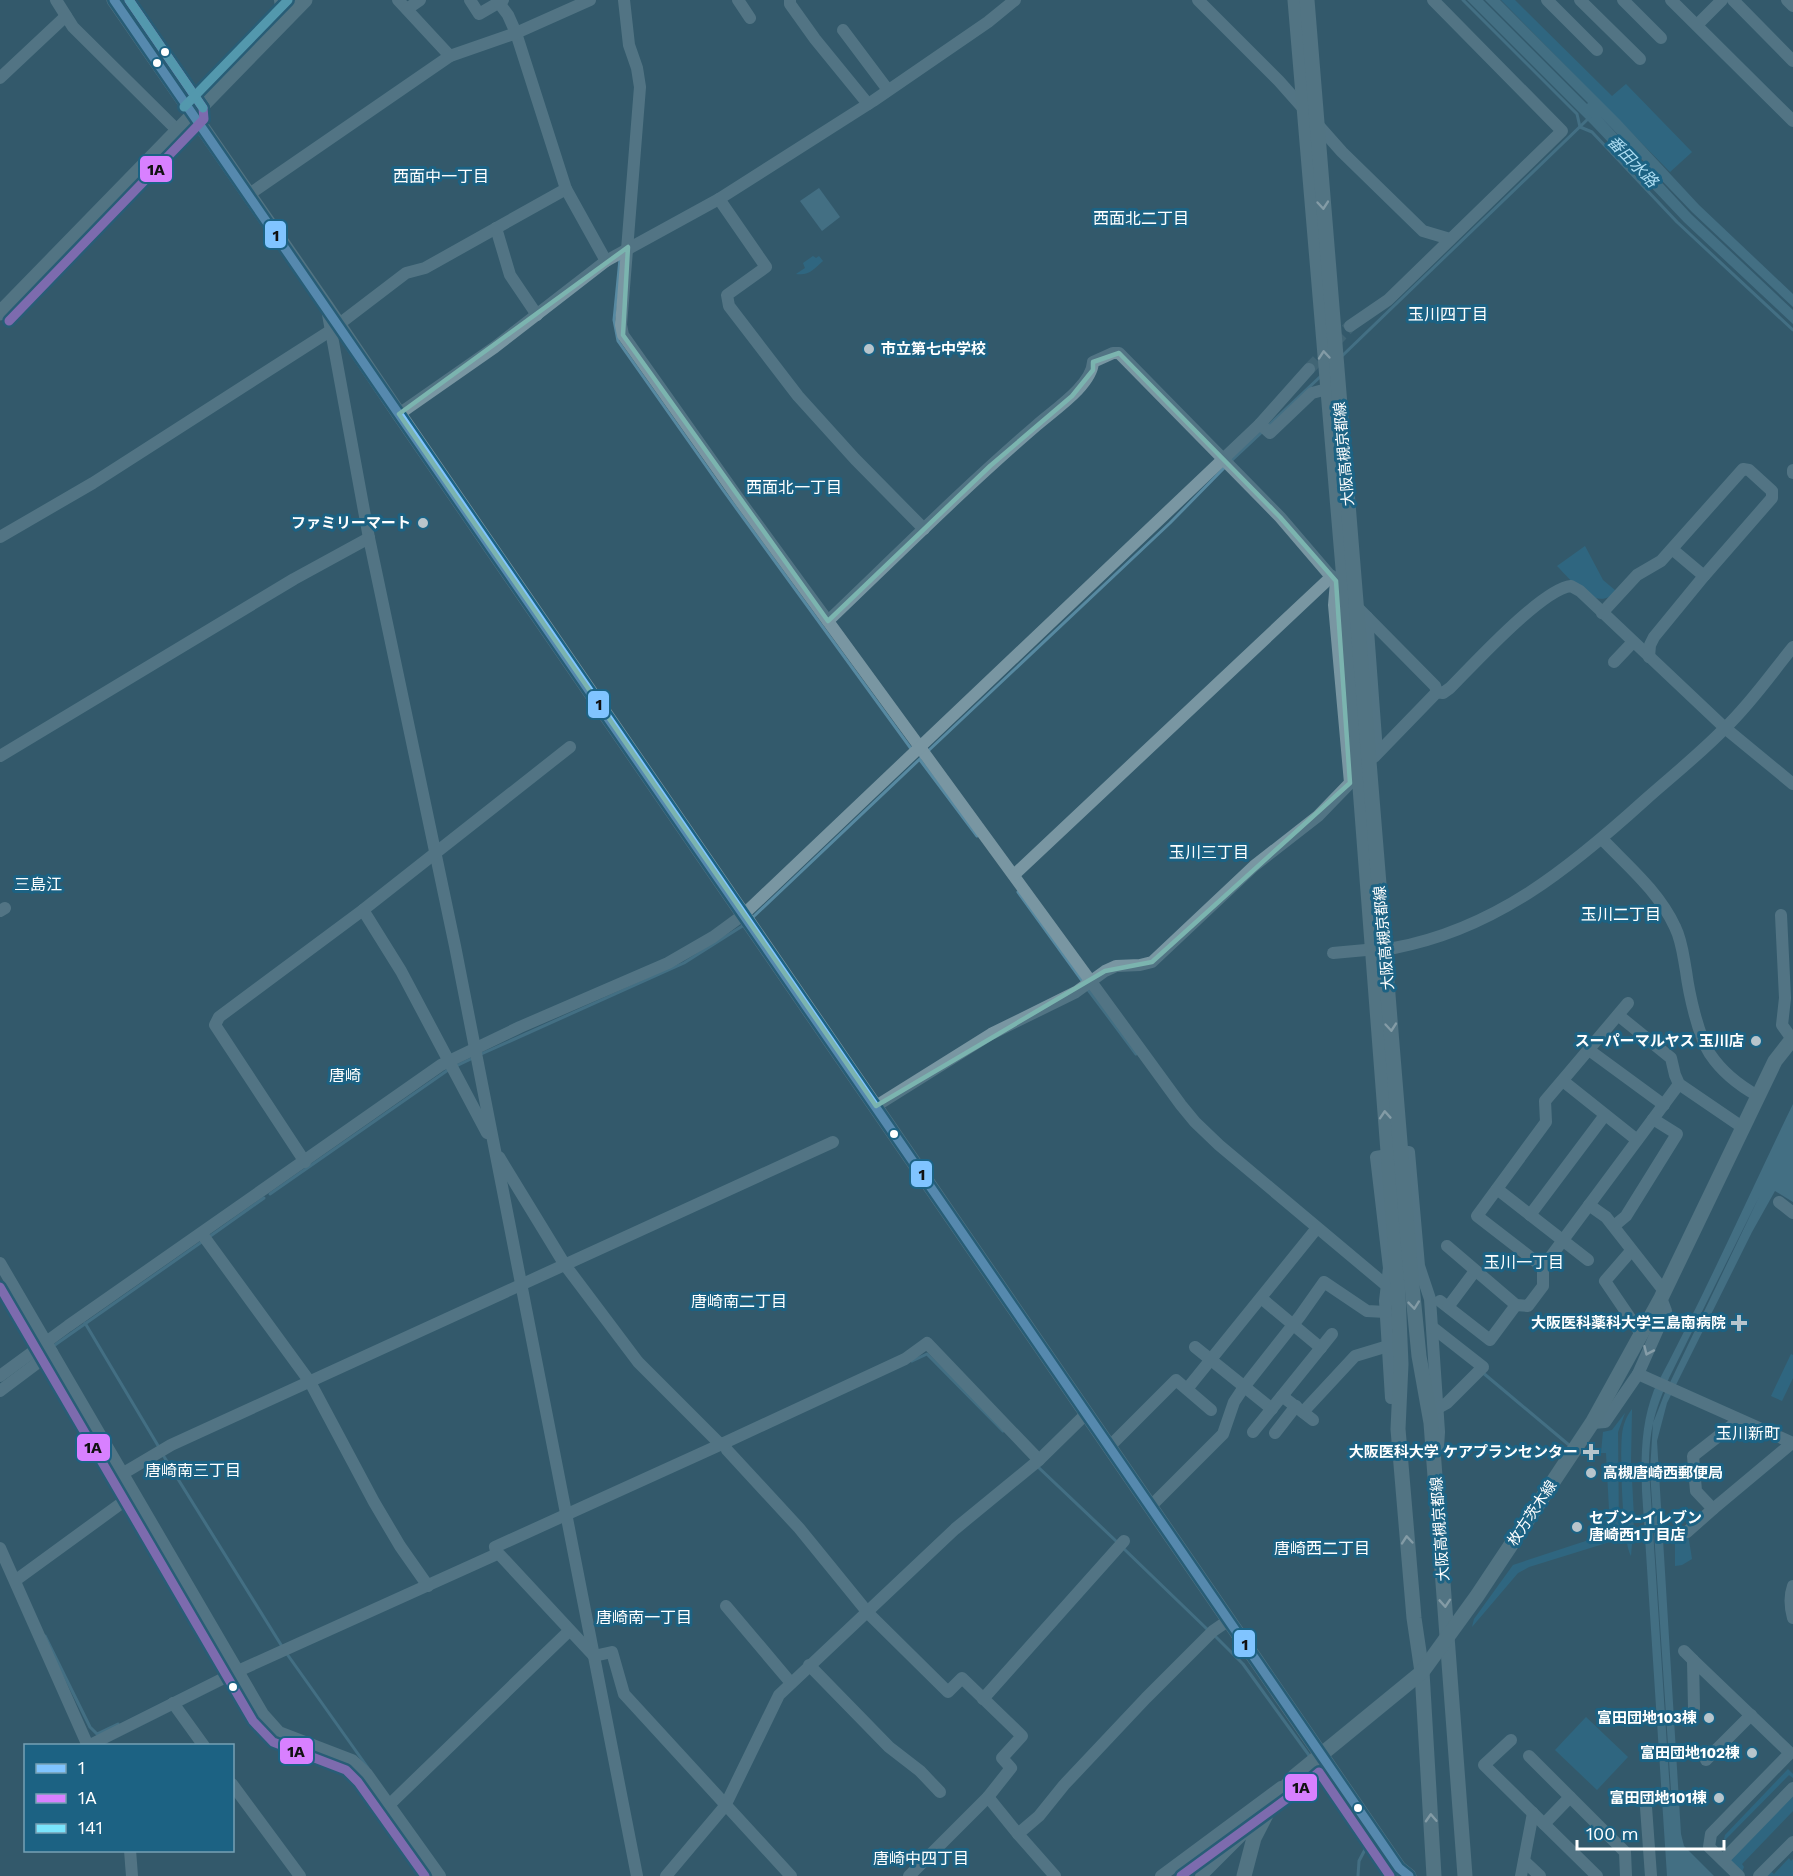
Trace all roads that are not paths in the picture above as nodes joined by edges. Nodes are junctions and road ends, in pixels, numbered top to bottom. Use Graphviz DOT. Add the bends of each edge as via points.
graph roads {
  1 [pos="56,0"];
  2 [pos="114,0"];
  3 [pos="280,0"];
  4 [pos="304,0"];
  5 [pos="420,0"];
  6 [pos="470,0"];
  7 [pos="590,0"];
  8 [pos="624,0"];
  9 [pos="738,0"];
  10 [pos="790,0"];
  11 [pos="1015,0"];
  12 [pos="1198,0"];
  13 [pos="1295,0"];
  14 [pos="1307,0"];
  15 [pos="1433,0"];
  16 [pos="1547,0"];
  17 [pos="1580,0"];
  18 [pos="1623,0"];
  19 [pos="1671,0"];
  20 [pos="1722,0"];
  21 [pos="1732,0"];
  22 [pos="1787,0"];
  23 [pos="501,2"];
  24 [pos="403,4"];
  25 [pos="1793,6"];
  26 [pos="66,16"];
  27 [pos="750,18"];
  28 [pos="283,21"];
  29 [pos="1696,25"];
  30 [pos="843,30"];
  31 [pos="516,33"];
  32 [pos="1661,38"];
  33 [pos="1597,50"];
  34 [pos="450,56"];
  35 [pos="1640,59"];
  36 [pos="1793,61"];
  37 [pos="0,78"];
  38 [pos="888,90"];
  39 [pos="868,104"];
  40 [pos="1304,107"];
  41 [pos="193,115"];
  42 [pos="1793,121"];
  43 [pos="1316,124"];
  44 [pos="177,130"];
  45 [pos="566,189"];
  46 [pos="248,195"];
  47 [pos="719,199"];
  48 [pos="496,228"];
  49 [pos="1450,239"];
  50 [pos="628,247"];
  51 [pos="606,261"];
  52 [pos="0,314"];
  53 [pos="537,315"];
  54 [pos="1350,326"];
  55 [pos="334,328"];
  56 [pos="1309,369"];
  57 [pos="1327,389"];
  58 [pos="399,414"];
  59 [pos="1260,423"];
  60 [pos="1223,459"];
  61 [pos="924,529"];
  62 [pos="0,537"];
  63 [pos="369,538"];
  64 [pos="1672,549"];
  65 [pos="1704,576"];
  66 [pos="1338,583"];
  67 [pos="1362,612"];
  68 [pos="1602,613"];
  69 [pos="828,621"];
  70 [pos="1633,642"];
  71 [pos="1793,647"];
  72 [pos="1649,657"];
  73 [pos="1614,662"];
  74 [pos="1437,692"];
  75 [pos="1725,728"];
  76 [pos="570,747"];
  77 [pos="920,748"];
  78 [pos="0,756"];
  79 [pos="1793,784"];
  80 [pos="1602,839"];
  81 [pos="436,852"];
  82 [pos="1014,876"];
  83 [pos="363,910"];
  84 [pos="743,915"];
  85 [pos="1780,915"];
  86 [pos="1394,948"];
  87 [pos="1366,950"];
  88 [pos="1333,953"];
  89 [pos="1091,980"];
  90 [pos="1628,1003"];
  91 [pos="1618,1015"];
  92 [pos="1793,1038"];
  93 [pos="475,1049"];
  94 [pos="1589,1050"];
  95 [pos="450,1061"];
  96 [pos="1563,1081"];
  97 [pos="1679,1084"];
  98 [pos="1758,1096"];
  99 [pos="1664,1105"];
  100 [pos="876,1106"];
  101 [pos="1605,1115"];
  102 [pos="1653,1119"];
  103 [pos="1742,1127"];
  104 [pos="1637,1140"];
  105 [pos="833,1142"];
  106 [pos="494,1146"];
  107 [pos="1405,1152"];
  108 [pos="1382,1156"];
  109 [pos="305,1162"];
  110 [pos="1497,1189"];
  111 [pos="1779,1202"];
  112 [pos="1589,1205"];
  113 [pos="1793,1212"];
  114 [pos="1530,1215"];
  115 [pos="1614,1226"];
  116 [pos="1317,1228"];
  117 [pos="202,1234"];
  118 [pos="1563,1240"];
  119 [pos="1447,1246"];
  120 [pos="1631,1251"];
  121 [pos="1588,1260"];
  122 [pos="0,1263"];
  123 [pos="565,1265"];
  124 [pos="1543,1267"];
  125 [pos="1475,1270"];
  126 [pos="521,1286"];
  127 [pos="1387,1286"];
  128 [pos="1663,1294"];
  129 [pos="1261,1298"];
  130 [pos="1516,1305"];
  131 [pos="1386,1312"];
  132 [pos="1293,1325"];
  133 [pos="1432,1327"];
  134 [pos="1332,1334"];
  135 [pos="1641,1334"];
  136 [pos="1388,1346"];
  137 [pos="1195,1347"];
  138 [pos="50,1348"];
  139 [pos="1321,1348"];
  140 [pos="1210,1360"];
  141 [pos="0,1376"];
  142 [pos="1643,1376"];
  143 [pos="309,1382"];
  144 [pos="1244,1387"];
  145 [pos="1187,1389"];
  146 [pos="0,1391"];
  147 [pos="1282,1396"];
  148 [pos="1391,1398"];
  149 [pos="1438,1408"];
  150 [pos="1272,1409"];
  151 [pos="1211,1410"];
  152 [pos="1087,1413"];
  153 [pos="1304,1413"];
  154 [pos="1739,1420"];
  155 [pos="1592,1423"];
  156 [pos="1253,1432"];
  157 [pos="1275,1434"];
  158 [pos="1792,1443"];
  159 [pos="723,1444"];
  160 [pos="1110,1446"];
  161 [pos="1039,1461"];
  162 [pos="1435,1472"];
  163 [pos="122,1474"];
  164 [pos="134,1494"];
  165 [pos="1151,1506"];
  166 [pos="1713,1509"];
  167 [pos="566,1514"];
  168 [pos="1687,1532"];
  169 [pos="1124,1541"];
  170 [pos="0,1548"];
  171 [pos="497,1554"];
  172 [pos="16,1580"];
  173 [pos="428,1586"];
  174 [pos="1793,1586"];
  175 [pos="726,1606"];
  176 [pos="868,1612"];
  177 [pos="1793,1618"];
  178 [pos="1229,1620"];
  179 [pos="568,1631"];
  180 [pos="1448,1634"];
  181 [pos="594,1656"];
  182 [pos="808,1665"];
  183 [pos="238,1671"];
  184 [pos="1422,1672"];
  185 [pos="791,1683"];
  186 [pos="983,1700"];
  187 [pos="173,1703"];
  188 [pos="1694,1708"];
  189 [pos="1750,1715"];
  190 [pos="1512,1740"];
  191 [pos="87,1744"];
  192 [pos="92,1744"];
  193 [pos="203,1744"];
  194 [pos="1322,1754"];
  195 [pos="1529,1756"];
  196 [pos="1706,1760"];
  197 [pos="234,1787"];
  198 [pos="1793,1788"];
  199 [pos="940,1792"];
  200 [pos="988,1797"];
  201 [pos="1570,1797"];
  202 [pos="389,1805"];
  203 [pos="725,1806"];
  204 [pos="1646,1808"];
  205 [pos="1533,1813"];
  206 [pos="1252,1823"];
  207 [pos="1544,1824"];
  208 [pos="1018,1834"];
  209 [pos="1793,1842"];
  210 [pos="130,1852"];
  211 [pos="1723,1860"];
  212 [pos="1524,1861"];
  213 [pos="132,1876"];
  214 [pos="300,1876"];
  215 [pos="440,1876"];
  216 [pos="637,1876"];
  217 [pos="666,1876"];
  218 [pos="791,1876"];
  219 [pos="909,1876"];
  220 [pos="1055,1876"];
  221 [pos="1161,1876"];
  222 [pos="1201,1876"];
  223 [pos="1244,1876"];
  224 [pos="1409,1876"];
  225 [pos="1434,1876"];
  226 [pos="1459,1876"];
  227 [pos="1465,1876"];
  228 [pos="1521,1876"];
  229 [pos="1540,1876"];
  230 [pos="1597,1876"];
  231 [pos="1626,1876"];
  232 [pos="1651,1876"];
  233 [pos="1739,1876"];
  234 [pos="1759,1876"];
  1 -- 26 [label="street"];
  2 -- 41 [label="main road"];
  3 -- 28 [label="street"];
  4 -- 28 [label="main road"];
  5 -- 24 [label="street"];
  6 -- 23 [label="street" via="478,14"];
  7 -- 31 [label="street"];
  8 -- 50 [label="street" via="629,45 640,87"];
  9 -- 27 [label="street"];
  10 -- 39 [label="street" via="815,39"];
  11 -- 38 [label="street"];
  12 -- 40 [label="street"];
  13 -- 40 [label="main road, 大阪高槻京都線"];
  14 -- 43 [label="main road, 大阪高槻京都線"];
  15 -- 49 [label="street" via="1562,131"];
  16 -- 33 [label="street"];
  17 -- 35 [label="street"];
  18 -- 32 [label="street"];
  19 -- 29 [label="street"];
  20 -- 29 [label="street"];
  21 -- 36 [label="street"];
  22 -- 25 [label="street"];
  23 -- 31 [label="street"];
  24 -- 34 [label="street"];
  26 -- 37 [label="street"];
  26 -- 44 [label="street"];
  28 -- 41 [label="main road"];
  29 -- 42 [label="street"];
  30 -- 38 [label="street"];
  31 -- 34 [label="street"];
  31 -- 45 [label="street"];
  34 -- 46 [label="street"];
  38 -- 39 [label="street"];
  39 -- 47 [label="street"];
  40 -- 43 [label="street"];
  57 -- 40 [label="main road, 大阪高槻京都線, one-way"];
  41 -- 44 [label="main road"];
  41 -- 46 [label="main road"];
  43 -- 49 [label="street" via="1423,231"];
  43 -- 67 [label="main road, 大阪高槻京都線, one-way"];
  44 -- 52 [label="main road"];
  45 -- 48 [label="street"];
  45 -- 51 [label="street"];
  46 -- 55 [label="main road" via="326,306"];
  47 -- 50 [label="street"];
  47 -- 61 [label="street" via="766,267 727,295 729,306 805,403"];
  48 -- 53 [label="street" via="510,275"];
  48 -- 55 [label="street" via="425,268 406,273"];
  49 -- 54 [label="street" via="1388,300"];
  50 -- 51 [label="street"];
  50 -- 69 [label="street" via="623,335"];
  51 -- 53 [label="street"];
  53 -- 58 [label="street"];
  55 -- 58 [label="main road"];
  55 -- 62 [label="street" via="93,483"];
  55 -- 63 [label="street"];
  56 -- 59 [label="street"];
  57 -- 59 [label="street" via="1312,393 1270,434"];
  57 -- 66 [label="main road, 大阪高槻京都線"];
  58 -- 84 [label="main road"];
  59 -- 60 [label="street"];
  60 -- 61 [label="street" via="1119,353 1113,353 1093,362 1093,370 1072,396"];
  60 -- 66 [label="street"];
  60 -- 77 [label="street"];
  61 -- 69 [label="street"];
  63 -- 78 [label="street"];
  63 -- 81 [label="street"];
  64 -- 65 [label="street"];
  64 -- 65 [label="street" via="1743,469 1749,470 1772,491 1772,498"];
  64 -- 68 [label="street" via="1637,575"];
  65 -- 72 [label="street" via="1654,637"];
  66 -- 67 [label="street"];
  66 -- 82 [label="street"];
  66 -- 89 [label="street" via="1334,605 1350,783 1318,816 1254,866 1152,962 1116,966"];
  184 -- 66 [label="main road, 大阪高槻京都線, one-way" via="1398,1429 1401,1364 1397,1269"];
  67 -- 74 [label="street" via="1436,686"];
  67 -- 74 [label="street" via="1376,754"];
  67 -- 162 [label="main road, 大阪高槻京都線, one-way" via="1410,1265"];
  68 -- 70 [label="street"];
  68 -- 74 [label="street" via="1578,589 1567,586 1556,591 1536,604 1450,688"];
  69 -- 77 [label="street"];
  70 -- 72 [label="street"];
  70 -- 73 [label="street"];
  71 -- 75 [label="street"];
  72 -- 75 [label="street"];
  75 -- 79 [label="street"];
  75 -- 80 [label="street"];
  76 -- 81 [label="street"];
  77 -- 82 [label="street"];
  77 -- 84 [label="street"];
  80 -- 86 [label="street" via="1545,883 1487,917 1450,934"];
  80 -- 98 [label="street" via="1662,904 1675,926 1682,942 1697,1021 1710,1053 1731,1078"];
  81 -- 83 [label="street"];
  81 -- 93 [label="street"];
  82 -- 89 [label="street"];
  83 -- 95 [label="street"];
  83 -- 109 [label="street" via="219,1017 215,1025"];
  84 -- 93 [label="street" via="668,963"];
  84 -- 100 [label="main road"];
  85 -- 92 [label="street" via="1785,998 1782,1025"];
  87 -- 88 [label="street"];
  89 -- 100 [label="street" via="1076,992 991,1034"];
  89 -- 116 [label="street" via="1195,1122"];
  90 -- 91 [label="street"];
  91 -- 94 [label="street"];
  91 -- 97 [label="street" via="1671,1058"];
  92 -- 98 [label="main road, 枚方茨木線" via="1775,1061"];
  93 -- 95 [label="street"];
  93 -- 106 [label="street"];
  94 -- 96 [label="street"];
  94 -- 99 [label="street"];
  95 -- 106 [label="street"];
  95 -- 109 [label="street"];
  96 -- 101 [label="street"];
  96 -- 110 [label="street" via="1545,1101 1546,1122"];
  97 -- 99 [label="street"];
  97 -- 103 [label="street"];
  98 -- 103 [label="main road, 枚方茨木線"];
  99 -- 102 [label="street"];
  100 -- 152 [label="main road"];
  101 -- 104 [label="street"];
  101 -- 114 [label="street"];
  102 -- 104 [label="street"];
  102 -- 115 [label="street" via="1677,1134 1626,1216"];
  103 -- 128 [label="main road, 枚方茨木線"];
  104 -- 112 [label="street"];
  105 -- 123 [label="street"];
  106 -- 123 [label="street"];
  106 -- 126 [label="street"];
  107 -- 133 [label="street" via="1409,1152 1419,1266 1430,1299"];
  108 -- 127 [label="street" via="1376,1157 1389,1268"];
  109 -- 117 [label="street"];
  110 -- 114 [label="street"];
  110 -- 124 [label="street" via="1477,1216"];
  111 -- 113 [label="street"];
  112 -- 115 [label="street"];
  112 -- 118 [label="street"];
  114 -- 118 [label="street"];
  115 -- 120 [label="street"];
  116 -- 127 [label="street"];
  116 -- 129 [label="street"];
  117 -- 138 [label="street" via="68,1326"];
  117 -- 143 [label="street"];
  118 -- 121 [label="street"];
  118 -- 124 [label="street"];
  119 -- 125 [label="street"];
  120 -- 128 [label="street"];
  120 -- 135 [label="street" via="1605,1281"];
  122 -- 138 [label="street"];
  123 -- 126 [label="street"];
  123 -- 159 [label="street" via="638,1362"];
  124 -- 130 [label="street" via="1543,1286 1528,1306"];
  125 -- 130 [label="street"];
  125 -- 130 [label="street" via="1444,1304 1490,1340"];
  126 -- 143 [label="street"];
  126 -- 167 [label="street"];
  127 -- 131 [label="street"];
  128 -- 135 [label="main road, 枚方茨木線"];
  128 -- 142 [label="street, one-way" via="1666,1311"];
  129 -- 132 [label="street"];
  129 -- 140 [label="street"];
  131 -- 132 [label="street" via="1367,1311 1324,1282"];
  131 -- 136 [label="street"];
  132 -- 139 [label="street"];
  132 -- 144 [label="street"];
  133 -- 149 [label="street"];
  133 -- 149 [label="street" via="1484,1367"];
  134 -- 139 [label="street"];
  135 -- 155 [label="main road, 枚方茨木線"];
  136 -- 148 [label="street"];
  136 -- 153 [label="street" via="1355,1356"];
  137 -- 140 [label="street"];
  138 -- 141 [label="street"];
  138 -- 146 [label="street"];
  138 -- 163 [label="street"];
  139 -- 147 [label="street"];
  140 -- 144 [label="street"];
  140 -- 145 [label="street"];
  142 -- 154 [label="street"];
  142 -- 155 [label="street" via="1605,1422"];
  143 -- 163 [label="street" via="171,1445"];
  143 -- 173 [label="street" via="374,1502"];
  144 -- 150 [label="street"];
  144 -- 165 [label="street" via="1234,1402 1223,1434"];
  145 -- 151 [label="street"];
  145 -- 160 [label="street" via="1176,1380"];
  147 -- 150 [label="street"];
  147 -- 153 [label="street"];
  149 -- 162 [label="street"];
  150 -- 156 [label="street"];
  152 -- 160 [label="main road"];
  152 -- 161 [label="street"];
  153 -- 157 [label="street"];
  154 -- 158 [label="street"];
  154 -- 166 [label="street" via="1693,1456 1696,1491"];
  155 -- 180 [label="main road, 枚方茨木線"];
  158 -- 166 [label="street"];
  159 -- 161 [label="street" via="905,1359 927,1343"];
  159 -- 167 [label="street"];
  159 -- 176 [label="street"];
  160 -- 165 [label="main road"];
  161 -- 176 [label="street" via="955,1529"];
  162 -- 180 [label="main road, 大阪高槻京都線, one-way"];
  163 -- 164 [label="street"];
  164 -- 172 [label="street"];
  164 -- 183 [label="street"];
  165 -- 178 [label="main road"];
  166 -- 168 [label="street"];
  167 -- 171 [label="street" via="495,1547"];
  167 -- 181 [label="street"];
  169 -- 186 [label="street"];
  170 -- 172 [label="street"];
  171 -- 173 [label="street"];
  171 -- 179 [label="street"];
  172 -- 191 [label="street"];
  173 -- 183 [label="street"];
  174 -- 177 [label="street"];
  175 -- 185 [label="street"];
  176 -- 182 [label="street"];
  176 -- 186 [label="street" via="948,1692 962,1678"];
  178 -- 194 [label="main road"];
  178 -- 208 [label="street" via="1146,1698"];
  179 -- 181 [label="street"];
  179 -- 202 [label="street"];
  180 -- 184 [label="main road, 枚方茨木線"];
  180 -- 227 [label="main road, 大阪高槻京都線"];
  181 -- 203 [label="street" via="612,1652 624,1694"];
  181 -- 216 [label="street"];
  182 -- 185 [label="street"];
  182 -- 199 [label="street"];
  183 -- 187 [label="street"];
  183 -- 202 [label="street" via="263,1714 279,1732 352,1760"];
  184 -- 194 [label="main road, 枚方茨木線"];
  225 -- 184 [label="main road, 大阪高槻京都線, one-way"];
  185 -- 203 [label="street" via="776,1701"];
  186 -- 200 [label="street" via="1022,1736 1002,1758 1011,1768"];
  187 -- 192 [label="street"];
  187 -- 193 [label="street"];
  188 -- 189 [label="street" via="1688,1655"];
  189 -- 196 [label="street"];
  189 -- 211 [label="street" via="1790,1753 1711,1834 1709,1847"];
  190 -- 205 [label="street" via="1484,1765"];
  194 -- 206 [label="main road, 枚方茨木線" via="1289,1782"];
  194 -- 224 [label="main road" via="1399,1868"];
  195 -- 201 [label="street"];
  197 -- 214 [label="street"];
  198 -- 211 [label="street"];
  200 -- 208 [label="street"];
  200 -- 219 [label="street"];
  201 -- 207 [label="street"];
  201 -- 231 [label="street" via="1625,1852"];
  202 -- 215 [label="street"];
  203 -- 217 [label="street"];
  203 -- 218 [label="street"];
  204 -- 232 [label="street"];
  205 -- 207 [label="street"];
  205 -- 212 [label="street"];
  206 -- 221 [label="street"];
  206 -- 222 [label="street"];
  206 -- 223 [label="main road, 枚方茨木線"];
  207 -- 230 [label="street"];
  208 -- 220 [label="street"];
  209 -- 234 [label="street"];
  210 -- 213 [label="street"];
  211 -- 233 [label="street"];
  212 -- 228 [label="street"];
  212 -- 229 [label="street"];
  226 -- 227 [label="main road"];
}
